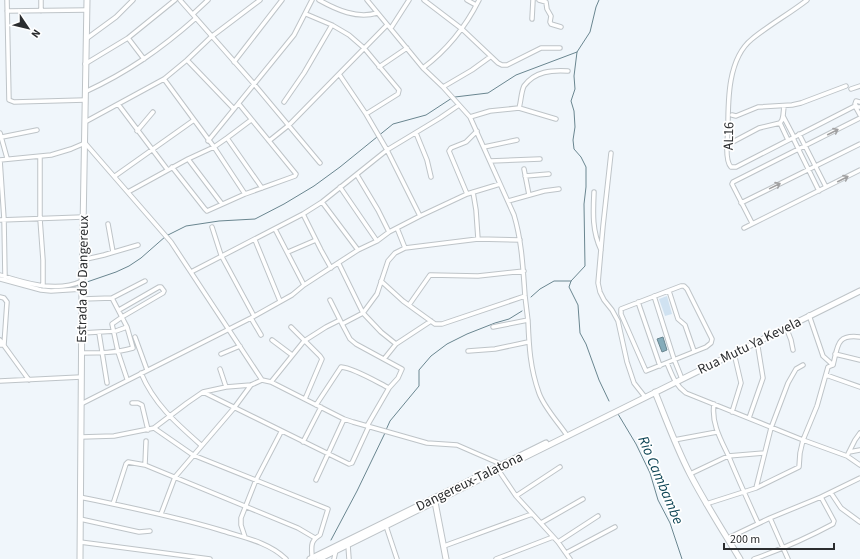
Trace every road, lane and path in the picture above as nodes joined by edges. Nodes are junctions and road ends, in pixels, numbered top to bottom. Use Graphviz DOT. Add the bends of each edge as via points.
graph roads {
  1 [pos="7,0"];
  2 [pos="41,0"];
  3 [pos="87,0"];
  4 [pos="132,0"];
  5 [pos="175,0"];
  6 [pos="180,0"];
  7 [pos="208,0"];
  8 [pos="260,0"];
  9 [pos="282,0"];
  10 [pos="312,0"];
  11 [pos="319,0"];
  12 [pos="367,0"];
  13 [pos="409,0"];
  14 [pos="424,0"];
  15 [pos="467,0"];
  16 [pos="479,0"];
  17 [pos="533,0"];
  18 [pos="539,0"];
  19 [pos="807,0"];
  20 [pos="476,5"];
  21 [pos="87,10"];
  22 [pos="7,11"];
  23 [pos="41,12"];
  24 [pos="378,13"];
  25 [pos="192,14"];
  26 [pos="306,14"];
  27 [pos="196,18"];
  28 [pos="532,19"];
  29 [pos="332,25"];
  30 [pos="387,25"];
  31 [pos="561,27"];
  32 [pos="391,28"];
  33 [pos="462,29"];
  34 [pos="212,37"];
  35 [pos="128,38"];
  36 [pos="86,39"];
  37 [pos="364,48"];
  38 [pos="407,48"];
  39 [pos="560,48"];
  40 [pos="490,57"];
  41 [pos="144,59"];
  42 [pos="187,60"];
  43 [pos="234,62"];
  44 [pos="85,64"];
  45 [pos="379,67"];
  46 [pos="423,68"];
  47 [pos="568,71"];
  48 [pos="339,74"];
  49 [pos="164,79"];
  50 [pos="254,84"];
  51 [pos="846,86"];
  52 [pos="860,86"];
  53 [pos="444,87"];
  54 [pos="851,89"];
  55 [pos="86,92"];
  56 [pos="85,100"];
  57 [pos="860,101"];
  58 [pos="284,102"];
  59 [pos="118,104"];
  60 [pos="238,104"];
  61 [pos="459,105"];
  62 [pos="784,106"];
  63 [pos="855,106"];
  64 [pos="860,107"];
  65 [pos="519,108"];
  66 [pos="234,109"];
  67 [pos="153,112"];
  68 [pos="366,114"];
  69 [pos="732,115"];
  70 [pos="784,116"];
  71 [pos="470,117"];
  72 [pos="860,117"];
  73 [pos="556,119"];
  74 [pos="194,120"];
  75 [pos="250,120"];
  76 [pos="85,122"];
  77 [pos="780,123"];
  78 [pos="289,125"];
  79 [pos="37,130"];
  80 [pos="137,130"];
  81 [pos="477,131"];
  82 [pos="416,133"];
  83 [pos="799,134"];
  84 [pos="1,135"];
  85 [pos="794,137"];
  86 [pos="227,138"];
  87 [pos="517,140"];
  88 [pos="788,140"];
  89 [pos="208,141"];
  90 [pos="269,141"];
  91 [pos="84,142"];
  92 [pos="860,144"];
  93 [pos="727,145"];
  94 [pos="805,146"];
  95 [pos="214,147"];
  96 [pos="484,147"];
  97 [pos="153,150"];
  98 [pos="387,150"];
  99 [pos="799,150"];
  100 [pos="611,153"];
  101 [pos="40,157"];
  102 [pos="7,158"];
  103 [pos="188,159"];
  104 [pos="540,159"];
  105 [pos="0,160"];
  106 [pos="490,161"];
  107 [pos="320,163"];
  108 [pos="172,167"];
  109 [pos="816,167"];
  110 [pos="524,169"];
  111 [pos="167,170"];
  112 [pos="809,170"];
  113 [pos="860,170"];
  114 [pos="549,174"];
  115 [pos="356,175"];
  116 [pos="115,176"];
  117 [pos="525,176"];
  118 [pos="431,178"];
  119 [pos="500,184"];
  120 [pos="340,187"];
  121 [pos="826,187"];
  122 [pos="262,188"];
  123 [pos="559,189"];
  124 [pos="819,191"];
  125 [pos="128,192"];
  126 [pos="473,192"];
  127 [pos="594,192"];
  128 [pos="245,194"];
  129 [pos="467,194"];
  130 [pos="529,195"];
  131 [pos="508,201"];
  132 [pos="322,202"];
  133 [pos="742,203"];
  134 [pos="222,204"];
  135 [pos="303,214"];
  136 [pos="83,216"];
  137 [pos="420,216"];
  138 [pos="40,219"];
  139 [pos="2,220"];
  140 [pos="108,224"];
  141 [pos="752,224"];
  142 [pos="212,227"];
  143 [pos="397,228"];
  144 [pos="744,228"];
  145 [pos="276,229"];
  146 [pos="390,232"];
  147 [pos="478,239"];
  148 [pos="255,240"];
  149 [pos="316,240"];
  150 [pos="520,240"];
  151 [pos="377,241"];
  152 [pos="138,245"];
  153 [pos="406,248"];
  154 [pos="358,250"];
  155 [pos="601,251"];
  156 [pos="114,252"];
  157 [pos="288,252"];
  158 [pos="221,255"];
  159 [pos="82,260"];
  160 [pos="339,264"];
  161 [pos="331,268"];
  162 [pos="524,271"];
  163 [pos="191,272"];
  164 [pos="0,275"];
  165 [pos="4,277"];
  166 [pos="0,279"];
  167 [pos="145,281"];
  168 [pos="381,281"];
  169 [pos="82,284"];
  170 [pos="304,285"];
  171 [pos="43,286"];
  172 [pos="669,290"];
  173 [pos="860,291"];
  174 [pos="525,296"];
  175 [pos="654,296"];
  176 [pos="0,297"];
  177 [pos="112,298"];
  178 [pos="82,299"];
  179 [pos="330,300"];
  180 [pos="280,301"];
  181 [pos="638,302"];
  182 [pos="409,305"];
  183 [pos="119,310"];
  184 [pos="363,313"];
  185 [pos="122,316"];
  186 [pos="809,316"];
  187 [pos="252,317"];
  188 [pos="528,320"];
  189 [pos="431,321"];
  190 [pos="341,322"];
  191 [pos="127,327"];
  192 [pos="291,327"];
  193 [pos="493,327"];
  194 [pos="786,327"];
  195 [pos="228,328"];
  196 [pos="113,331"];
  197 [pos="82,333"];
  198 [pos="99,333"];
  199 [pos="261,336"];
  200 [pos="135,337"];
  201 [pos="860,337"];
  202 [pos="0,340"];
  203 [pos="272,340"];
  204 [pos="304,341"];
  205 [pos="757,341"];
  206 [pos="528,342"];
  207 [pos="396,344"];
  208 [pos="2,345"];
  209 [pos="240,346"];
  210 [pos="793,350"];
  211 [pos="468,351"];
  212 [pos="694,351"];
  213 [pos="118,352"];
  214 [pos="81,353"];
  215 [pos="102,353"];
  216 [pos="734,353"];
  217 [pos="221,354"];
  218 [pos="835,354"];
  219 [pos="292,355"];
  220 [pos="384,359"];
  221 [pos="674,359"];
  222 [pos="860,360"];
  223 [pos="667,363"];
  224 [pos="803,365"];
  225 [pos="832,365"];
  226 [pos="660,366"];
  227 [pos="220,369"];
  228 [pos="147,370"];
  229 [pos="141,373"];
  230 [pos="826,375"];
  231 [pos="81,377"];
  232 [pos="127,379"];
  233 [pos="682,379"];
  234 [pos="28,380"];
  235 [pos="262,380"];
  236 [pos="0,381"];
  237 [pos="271,382"];
  238 [pos="675,382"];
  239 [pos="107,383"];
  240 [pos="251,385"];
  241 [pos="226,387"];
  242 [pos="860,387"];
  243 [pos="389,388"];
  244 [pos="203,392"];
  245 [pos="655,392"];
  246 [pos="645,397"];
  247 [pos="305,400"];
  248 [pos="132,403"];
  249 [pos="81,404"];
  250 [pos="629,404"];
  251 [pos="714,404"];
  252 [pos="316,405"];
  253 [pos="321,407"];
  254 [pos="234,408"];
  255 [pos="732,412"];
  256 [pos="169,417"];
  257 [pos="603,417"];
  258 [pos="749,418"];
  259 [pos="344,419"];
  260 [pos="368,426"];
  261 [pos="154,428"];
  262 [pos="771,428"];
  263 [pos="148,430"];
  264 [pos="281,432"];
  265 [pos="717,432"];
  266 [pos="860,433"];
  267 [pos="566,434"];
  268 [pos="81,437"];
  269 [pos="674,440"];
  270 [pos="803,440"];
  271 [pos="146,441"];
  272 [pos="303,442"];
  273 [pos="201,445"];
  274 [pos="860,450"];
  275 [pos="849,452"];
  276 [pos="764,453"];
  277 [pos="327,454"];
  278 [pos="193,455"];
  279 [pos="728,456"];
  280 [pos="847,456"];
  281 [pos="503,464"];
  282 [pos="145,465"];
  283 [pos="860,465"];
  284 [pos="560,467"];
  285 [pos="499,471"];
  286 [pos="690,474"];
  287 [pos="175,477"];
  288 [pos="860,478"];
  289 [pos="256,480"];
  290 [pos="316,480"];
  291 [pos="756,488"];
  292 [pos="743,492"];
  293 [pos="831,493"];
  294 [pos="516,496"];
  295 [pos="80,497"];
  296 [pos="821,498"];
  297 [pos="583,499"];
  298 [pos="435,502"];
  299 [pos="114,504"];
  300 [pos="706,504"];
  301 [pos="247,506"];
  302 [pos="161,514"];
  303 [pos="532,514"];
  304 [pos="598,516"];
  305 [pos="770,518"];
  306 [pos="80,519"];
  307 [pos="860,522"];
  308 [pos="541,523"];
  309 [pos="758,523"];
  310 [pos="386,526"];
  311 [pos="615,528"];
  312 [pos="150,531"];
  313 [pos="245,537"];
  314 [pos="553,537"];
  315 [pos="315,538"];
  316 [pos="728,538"];
  317 [pos="80,542"];
  318 [pos="558,542"];
  319 [pos="348,545"];
  320 [pos="444,546"];
  321 [pos="784,549"];
  322 [pos="336,550"];
  323 [pos="566,553"];
  324 [pos="80,559"];
  325 [pos="210,559"];
  326 [pos="286,559"];
  327 [pos="311,559"];
  328 [pos="319,559"];
  329 [pos="334,559"];
  330 [pos="349,559"];
  331 [pos="397,559"];
  332 [pos="446,559"];
  333 [pos="496,559"];
  334 [pos="570,559"];
  335 [pos="740,559"];
  336 [pos="754,559"];
  337 [pos="788,559"];
  1 -- 22 [label="street"];
  2 -- 23 [label="street"];
  3 -- 21 [label="main road, Estrada do Dangereux"];
  4 -- 36 [label="street" via="116,18"];
  5 -- 35 [label="street"];
  6 -- 25 [label="street"];
  7 -- 25 [label="street"];
  8 -- 34 [label="street"];
  9 -- 43 [label="street"];
  10 -- 26 [label="street"];
  11 -- 24 [label="street" via="344,12 369,16"];
  12 -- 24 [label="street"];
  13 -- 32 [label="street"];
  14 -- 33 [label="street"];
  15 -- 20 [label="street"];
  16 -- 20 [label="street"];
  17 -- 28 [label="street"];
  18 -- 31 [label="street" via="546,2 551,24"];
  19 -- 93 [label="street, AL16" via="751,40 738,57 731,84"];
  20 -- 33 [label="street"];
  21 -- 23 [label="street"];
  21 -- 36 [label="main road, Estrada do Dangereux"];
  22 -- 23 [label="street"];
  22 -- 56 [label="street" via="9,100"];
  24 -- 30 [label="street"];
  25 -- 27 [label="street"];
  26 -- 29 [label="street"];
  26 -- 50 [label="street" via="294,35"];
  27 -- 34 [label="street"];
  27 -- 41 [label="street"];
  29 -- 37 [label="street"];
  29 -- 58 [label="street"];
  30 -- 32 [label="street"];
  30 -- 37 [label="street"];
  32 -- 38 [label="street"];
  33 -- 40 [label="street"];
  33 -- 46 [label="street" via="434,60"];
  34 -- 42 [label="street"];
  34 -- 43 [label="street"];
  35 -- 41 [label="street"];
  35 -- 44 [label="street"];
  36 -- 44 [label="main road, Estrada do Dangereux"];
  37 -- 45 [label="street"];
  37 -- 48 [label="street"];
  38 -- 45 [label="street"];
  38 -- 46 [label="street"];
  39 -- 40 [label="street" via="541,48 502,66"];
  40 -- 53 [label="street"];
  41 -- 55 [label="street"];
  42 -- 49 [label="street"];
  42 -- 66 [label="street"];
  43 -- 50 [label="street"];
  44 -- 55 [label="main road, Estrada do Dangereux"];
  45 -- 68 [label="street" via="399,92"];
  46 -- 53 [label="street"];
  47 -- 65 [label="street" via="552,70 537,75 524,86"];
  48 -- 68 [label="street"];
  48 -- 78 [label="street"];
  49 -- 59 [label="street"];
  49 -- 74 [label="street"];
  50 -- 60 [label="street"];
  50 -- 78 [label="street"];
  51 -- 62 [label="street" via="801,103"];
  52 -- 54 [label="street"];
  53 -- 61 [label="street"];
  55 -- 56 [label="main road, Estrada do Dangereux"];
  56 -- 76 [label="main road, Estrada do Dangereux"];
  57 -- 63 [label="street, AL16" via="856,102"];
  59 -- 76 [label="street"];
  59 -- 80 [label="street"];
  60 -- 66 [label="street"];
  60 -- 75 [label="street"];
  61 -- 71 [label="street"];
  61 -- 82 [label="street"];
  62 -- 69 [label="street" via="758,107 736,116"];
  62 -- 70 [label="street"];
  63 -- 64 [label="street"];
  63 -- 72 [label="street"];
  63 -- 83 [label="street, AL16"];
  65 -- 71 [label="street" via="490,111"];
  65 -- 73 [label="street"];
  66 -- 89 [label="street"];
  67 -- 80 [label="street"];
  68 -- 98 [label="street"];
  70 -- 77 [label="street"];
  70 -- 85 [label="street"];
  71 -- 81 [label="street"];
  94 -- 72 [label="street, one-way"];
  74 -- 89 [label="street"];
  74 -- 97 [label="street"];
  75 -- 86 [label="street"];
  75 -- 90 [label="street"];
  76 -- 91 [label="main road, Estrada do Dangereux"];
  77 -- 88 [label="street"];
  77 -- 93 [label="street" via="759,128"];
  78 -- 90 [label="street"];
  78 -- 107 [label="street"];
  79 -- 84 [label="street"];
  80 -- 97 [label="street"];
  81 -- 96 [label="street"];
  81 -- 129 [label="street" via="466,142 451,148 449,152"];
  82 -- 98 [label="street"];
  82 -- 118 [label="street"];
  83 -- 85 [label="street, AL16"];
  83 -- 94 [label="street"];
  84 -- 102 [label="street"];
  85 -- 88 [label="street, AL16"];
  85 -- 99 [label="street"];
  86 -- 95 [label="street"];
  86 -- 122 [label="street"];
  87 -- 96 [label="street"];
  88 -- 93 [label="street, AL16" via="734,167 728,164"];
  89 -- 95 [label="street"];
  90 -- 122 [label="street" via="296,175"];
  91 -- 101 [label="street" via="66,151"];
  91 -- 116 [label="street"];
  91 -- 136 [label="main road, Estrada do Dangereux"];
  92 -- 109 [label="street"];
  94 -- 99 [label="street"];
  94 -- 109 [label="street"];
  95 -- 103 [label="street"];
  95 -- 128 [label="street"];
  96 -- 106 [label="street"];
  97 -- 111 [label="street"];
  97 -- 116 [label="street"];
  98 -- 115 [label="street"];
  98 -- 137 [label="street"];
  99 -- 112 [label="street"];
  99 -- 133 [label="street" via="733,182"];
  100 -- 155 [label="street"];
  101 -- 102 [label="street"];
  101 -- 138 [label="street"];
  102 -- 105 [label="street"];
  103 -- 108 [label="street"];
  103 -- 134 [label="street"];
  104 -- 106 [label="street"];
  105 -- 139 [label="street"];
  106 -- 119 [label="street"];
  108 -- 111 [label="street"];
  108 -- 134 [label="street" via="206,211"];
  109 -- 112 [label="street"];
  109 -- 121 [label="street"];
  110 -- 117 [label="street"];
  111 -- 125 [label="street"];
  112 -- 124 [label="street"];
  133 -- 112 [label="street, one-way"];
  121 -- 113 [label="street, one-way"];
  114 -- 117 [label="street"];
  115 -- 120 [label="street"];
  115 -- 146 [label="street"];
  116 -- 125 [label="street"];
  117 -- 130 [label="street"];
  119 -- 126 [label="street"];
  119 -- 131 [label="street"];
  120 -- 132 [label="street"];
  120 -- 151 [label="street"];
  121 -- 124 [label="street"];
  122 -- 128 [label="street"];
  123 -- 130 [label="street"];
  124 -- 141 [label="street"];
  125 -- 163 [label="street" via="171,242"];
  126 -- 129 [label="street"];
  126 -- 147 [label="street"];
  127 -- 155 [label="street" via="592,216"];
  128 -- 134 [label="street"];
  129 -- 137 [label="street"];
  130 -- 131 [label="street"];
  131 -- 150 [label="street"];
  132 -- 135 [label="street"];
  132 -- 154 [label="street"];
  133 -- 141 [label="street"];
  135 -- 145 [label="street"];
  135 -- 149 [label="street"];
  136 -- 138 [label="street"];
  136 -- 159 [label="main road, Estrada do Dangereux"];
  137 -- 143 [label="street"];
  138 -- 139 [label="street"];
  138 -- 171 [label="street"];
  139 -- 165 [label="street"];
  140 -- 156 [label="street"];
  141 -- 144 [label="street"];
  142 -- 158 [label="street"];
  143 -- 146 [label="street"];
  143 -- 153 [label="street"];
  145 -- 148 [label="street"];
  145 -- 157 [label="street"];
  146 -- 151 [label="street"];
  147 -- 150 [label="street"];
  147 -- 153 [label="street"];
  148 -- 158 [label="street"];
  148 -- 180 [label="street"];
  149 -- 157 [label="street"];
  149 -- 161 [label="street"];
  150 -- 162 [label="street"];
  151 -- 154 [label="street"];
  152 -- 156 [label="street"];
  153 -- 168 [label="street" via="391,258"];
  154 -- 160 [label="street"];
  155 -- 246 [label="street" via="598,276 600,292 615,315 631,375 636,387"];
  156 -- 159 [label="street"];
  157 -- 170 [label="street"];
  158 -- 163 [label="street"];
  158 -- 187 [label="street"];
  159 -- 169 [label="main road, Estrada do Dangereux"];
  160 -- 161 [label="street"];
  160 -- 184 [label="street"];
  161 -- 170 [label="street"];
  162 -- 174 [label="street"];
  162 -- 182 [label="street" via="478,276 430,275"];
  163 -- 195 [label="street"];
  164 -- 165 [label="street"];
  165 -- 171 [label="street"];
  166 -- 169 [label="street" via="51,291"];
  167 -- 177 [label="street"];
  168 -- 182 [label="street"];
  168 -- 184 [label="street" via="377,294"];
  169 -- 171 [label="street"];
  169 -- 178 [label="main road, Estrada do Dangereux"];
  170 -- 180 [label="street"];
  172 -- 175 [label="street"];
  172 -- 212 [label="street" via="678,319 685,325"];
  172 -- 212 [label="street" via="686,287 712,339 709,345"];
  173 -- 186 [label="main road, Rua Mutu Ya Kevela"];
  174 -- 188 [label="street"];
  174 -- 189 [label="street" via="442,324"];
  175 -- 181 [label="street"];
  175 -- 221 [label="street"];
  176 -- 208 [label="street" via="7,302"];
  177 -- 178 [label="street"];
  177 -- 183 [label="street"];
  178 -- 197 [label="main road, Estrada do Dangereux"];
  179 -- 190 [label="street"];
  180 -- 187 [label="street"];
  181 -- 226 [label="street"];
  181 -- 226 [label="street" via="621,309 621,314 645,371"];
  182 -- 189 [label="street"];
  183 -- 185 [label="street"];
  183 -- 185 [label="street" via="159,287 164,291"];
  184 -- 190 [label="street"];
  184 -- 207 [label="street"];
  185 -- 191 [label="street"];
  185 -- 196 [label="street" via="112,324"];
  186 -- 194 [label="main road, Rua Mutu Ya Kevela"];
  186 -- 225 [label="street" via="823,356"];
  187 -- 195 [label="street"];
  187 -- 199 [label="street"];
  188 -- 193 [label="street"];
  188 -- 206 [label="street"];
  189 -- 207 [label="street"];
  190 -- 204 [label="street" via="326,327"];
  190 -- 220 [label="street" via="350,339"];
  191 -- 196 [label="street"];
  191 -- 213 [label="street" via="133,348"];
  192 -- 204 [label="street"];
  194 -- 205 [label="main road, Rua Mutu Ya Kevela"];
  194 -- 210 [label="street"];
  195 -- 209 [label="street"];
  195 -- 228 [label="street"];
  196 -- 198 [label="street"];
  196 -- 213 [label="street"];
  197 -- 198 [label="street"];
  197 -- 214 [label="main road, Estrada do Dangereux"];
  198 -- 215 [label="street"];
  200 -- 228 [label="street"];
  201 -- 218 [label="street" via="848,336 842,339"];
  202 -- 208 [label="street"];
  203 -- 219 [label="street"];
  204 -- 219 [label="street"];
  204 -- 247 [label="street" via="322,359"];
  205 -- 216 [label="main road, Rua Mutu Ya Kevela"];
  205 -- 258 [label="street" via="763,378"];
  206 -- 211 [label="street" via="495,350"];
  206 -- 267 [label="street" via="539,394"];
  207 -- 220 [label="street"];
  208 -- 234 [label="street"];
  209 -- 217 [label="street"];
  209 -- 235 [label="street"];
  212 -- 221 [label="street"];
  213 -- 215 [label="street"];
  213 -- 232 [label="street"];
  214 -- 215 [label="street"];
  214 -- 231 [label="main road, Estrada do Dangereux"];
  215 -- 239 [label="street"];
  216 -- 233 [label="main road, Rua Mutu Ya Kevela"];
  216 -- 255 [label="street" via="741,383"];
  218 -- 222 [label="street"];
  218 -- 225 [label="street"];
  219 -- 237 [label="street"];
  220 -- 243 [label="street" via="402,369"];
  221 -- 223 [label="street"];
  221 -- 233 [label="street"];
  223 -- 226 [label="street"];
  223 -- 238 [label="street"];
  224 -- 262 [label="street" via="792,375"];
  225 -- 230 [label="street" via="828,367"];
  227 -- 241 [label="street"];
  228 -- 229 [label="street"];
  229 -- 232 [label="street"];
  229 -- 256 [label="street" via="148,389"];
  230 -- 242 [label="street"];
  230 -- 270 [label="street"];
  231 -- 234 [label="street"];
  231 -- 249 [label="main road, Estrada do Dangereux"];
  232 -- 249 [label="street"];
  233 -- 238 [label="main road, Rua Mutu Ya Kevela"];
  234 -- 236 [label="street"];
  235 -- 237 [label="street"];
  235 -- 240 [label="street"];
  237 -- 247 [label="street"];
  238 -- 245 [label="main road, Rua Mutu Ya Kevela"];
  238 -- 251 [label="street" via="686,393"];
  240 -- 241 [label="street"];
  240 -- 254 [label="street"];
  241 -- 244 [label="street"];
  243 -- 252 [label="street" via="343,367"];
  243 -- 260 [label="street"];
  244 -- 254 [label="street"];
  244 -- 256 [label="street"];
  245 -- 246 [label="main road, Rua Mutu Ya Kevela"];
  245 -- 269 [label="main road"];
  246 -- 250 [label="main road, Rua Mutu Ya Kevela"];
  247 -- 252 [label="street"];
  248 -- 263 [label="street" via="142,405"];
  249 -- 268 [label="main road, Estrada do Dangereux"];
  250 -- 257 [label="main road, Dangereux-Talatona"];
  251 -- 255 [label="street"];
  251 -- 265 [label="street"];
  252 -- 253 [label="street"];
  253 -- 259 [label="street"];
  253 -- 272 [label="street"];
  254 -- 264 [label="street"];
  254 -- 273 [label="street"];
  255 -- 258 [label="street"];
  256 -- 261 [label="street"];
  256 -- 273 [label="street"];
  257 -- 267 [label="main road, Dangereux-Talatona"];
  257 -- 285 [label="main road, Dangereux-Talatona"];
  258 -- 262 [label="street"];
  259 -- 260 [label="street"];
  259 -- 277 [label="street"];
  260 -- 277 [label="street" via="351,464"];
  260 -- 281 [label="street" via="427,442 457,445"];
  261 -- 263 [label="street"];
  261 -- 278 [label="street"];
  262 -- 270 [label="street"];
  262 -- 276 [label="street"];
  263 -- 268 [label="street" via="114,436"];
  264 -- 272 [label="street"];
  264 -- 289 [label="street"];
  265 -- 269 [label="street"];
  265 -- 279 [label="street"];
  266 -- 275 [label="street"];
  267 -- 281 [label="main road, Dangereux-Talatona"];
  268 -- 295 [label="main road, Estrada do Dangereux"];
  269 -- 286 [label="main road"];
  270 -- 280 [label="street"];
  270 -- 291 [label="street" via="799,467"];
  271 -- 282 [label="street"];
  272 -- 277 [label="street"];
  273 -- 278 [label="street"];
  274 -- 275 [label="street"];
  275 -- 280 [label="street"];
  276 -- 279 [label="street"];
  276 -- 291 [label="street"];
  277 -- 290 [label="street"];
  278 -- 287 [label="street"];
  278 -- 289 [label="street"];
  279 -- 286 [label="street"];
  279 -- 292 [label="street"];
  280 -- 283 [label="street"];
  281 -- 327 [label="main road, Dangereux-Talatona"];
  282 -- 287 [label="street"];
  282 -- 299 [label="street" via="126,462"];
  284 -- 294 [label="street"];
  285 -- 294 [label="street"];
  285 -- 298 [label="main road, Dangereux-Talatona"];
  286 -- 300 [label="main road"];
  287 -- 301 [label="street"];
  287 -- 302 [label="street"];
  288 -- 293 [label="street"];
  289 -- 301 [label="street"];
  289 -- 315 [label="street" via="328,509 320,535"];
  291 -- 292 [label="street"];
  292 -- 300 [label="street"];
  292 -- 309 [label="street"];
  293 -- 296 [label="street"];
  293 -- 307 [label="street" via="841,508"];
  294 -- 303 [label="street"];
  295 -- 299 [label="street"];
  295 -- 306 [label="main road, Estrada do Dangereux"];
  296 -- 305 [label="street"];
  296 -- 321 [label="street" via="834,522"];
  297 -- 308 [label="street"];
  298 -- 310 [label="main road, Dangereux-Talatona"];
  298 -- 320 [label="main road"];
  299 -- 302 [label="street"];
  300 -- 316 [label="main road"];
  301 -- 313 [label="street" via="241,518"];
  301 -- 315 [label="street"];
  302 -- 313 [label="street"];
  303 -- 308 [label="street"];
  303 -- 320 [label="street"];
  304 -- 318 [label="street"];
  305 -- 309 [label="street"];
  305 -- 321 [label="street"];
  306 -- 312 [label="street" via="139,532"];
  306 -- 317 [label="main road, Estrada do Dangereux"];
  308 -- 314 [label="street"];
  309 -- 316 [label="street"];
  310 -- 319 [label="main road, Dangereux-Talatona"];
  310 -- 331 [label="street"];
  311 -- 323 [label="street"];
  313 -- 326 [label="street" via="268,547"];
  314 -- 318 [label="street"];
  314 -- 333 [label="street"];
  315 -- 327 [label="street" via="312,543"];
  316 -- 335 [label="main road"];
  317 -- 324 [label="main road, Estrada do Dangereux"];
  317 -- 325 [label="street"];
  318 -- 323 [label="street"];
  319 -- 322 [label="main road, Dangereux-Talatona"];
  319 -- 330 [label="street"];
  320 -- 332 [label="main road"];
  321 -- 336 [label="street"];
  321 -- 337 [label="street"];
  322 -- 328 [label="main road, Dangereux-Talatona"];
  322 -- 329 [label="street"];
  323 -- 334 [label="street"];
}
